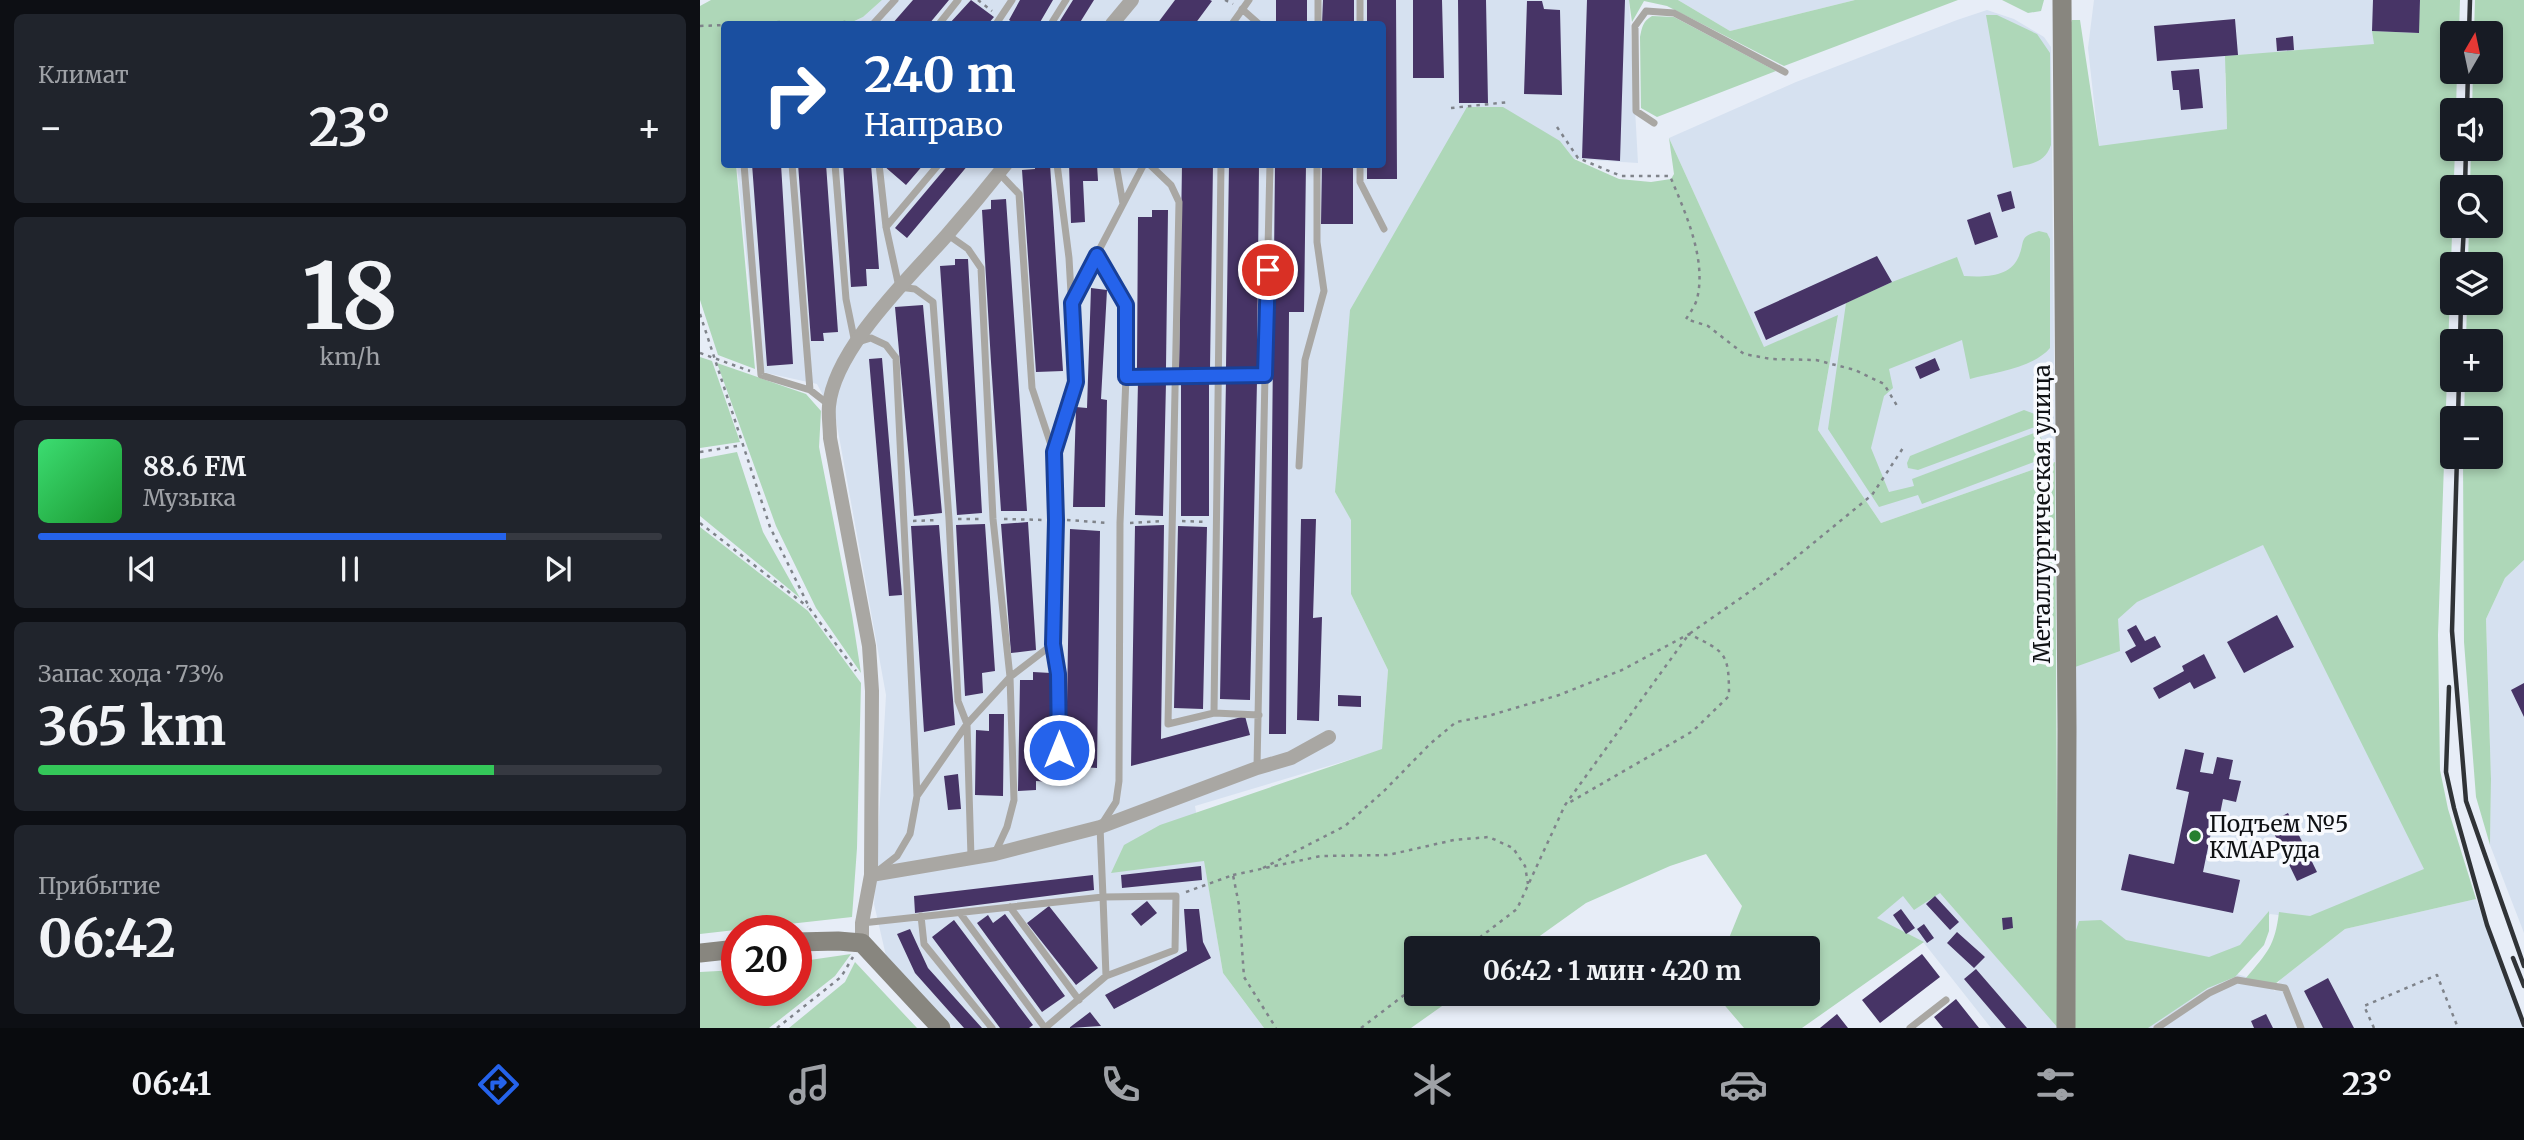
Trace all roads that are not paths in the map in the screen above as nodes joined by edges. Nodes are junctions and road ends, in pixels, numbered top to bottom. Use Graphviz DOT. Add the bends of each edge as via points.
graph roads {
  1 [pos="895,0"];
  2 [pos="958,0"];
  3 [pos="1012,0"];
  4 [pos="1066,0"];
  5 [pos="1132,0"];
  6 [pos="1249,0"];
  7 [pos="1318,0"];
  8 [pos="1360,0"];
  9 [pos="2062,0"];
  10 [pos="1242,9"];
  11 [pos="876,21"];
  12 [pos="941,21"];
  13 [pos="998,21"];
  14 [pos="1053,21"];
  15 [pos="1114,21"];
  16 [pos="1235,21"];
  17 [pos="1256,21"];
  18 [pos="1318,21"];
  19 [pos="1360,21"];
  20 [pos="1785,72"];
  21 [pos="1654,123"];
  22 [pos="744,168"];
  23 [pos="792,168"];
  24 [pos="835,168"];
  25 [pos="879,168"];
  26 [pos="936,168"];
  27 [pos="1057,168"];
  28 [pos="1117,168"];
  29 [pos="1145,168"];
  30 [pos="1152,168"];
  31 [pos="1221,168"];
  32 [pos="1270,168"];
  33 [pos="1317,168"];
  34 [pos="1360,168"];
  35 [pos="1002,169"];
  36 [pos="1123,204"];
  37 [pos="886,227"];
  38 [pos="1384,229"];
  39 [pos="948,234"];
  40 [pos="1097,255"];
  41 [pos="899,287"];
  42 [pos="1072,303"];
  43 [pos="855,343"];
  44 [pos="1265,375"];
  45 [pos="1174,376"];
  46 [pos="1219,376"];
  47 [pos="1126,377"];
  48 [pos="810,390"];
  49 [pos="829,404"];
  50 [pos="1054,452"];
  51 [pos="1299,466"];
  52 [pos="1053,644"];
  53 [pos="1010,677"];
  54 [pos="1214,713"];
  55 [pos="1259,715"];
  56 [pos="967,724"];
  57 [pos="1329,737"];
  58 [pos="1059,750"];
  59 [pos="1257,768"];
  60 [pos="917,796"];
  61 [pos="1100,827"];
  62 [pos="995,854"];
  63 [pos="971,857"];
  64 [pos="871,876"];
  65 [pos="1103,897"];
  66 [pos="1010,907"];
  67 [pos="960,913"];
  68 [pos="921,916"];
  69 [pos="862,923"];
  70 [pos="812,942"];
  71 [pos="862,943"];
  72 [pos="721,951"];
  73 [pos="700,953"];
  74 [pos="1106,976"];
  75 [pos="1079,1000"];
  76 [pos="1946,1000"];
  77 [pos="941,1028"];
  78 [pos="992,1028"];
  79 [pos="1045,1028"];
  80 [pos="1910,1028"];
  81 [pos="2066,1028"];
  82 [pos="2157,1028"];
  83 [pos="2301,1028"];
  1 -- 11 [label="lane"];
  2 -- 12 [label="lane"];
  3 -- 13 [label="lane"];
  4 -- 14 [label="lane"];
  5 -- 15 [label="street"];
  6 -- 10 [label="lane"];
  7 -- 18 [label="lane"];
  8 -- 19 [label="lane"];
  9 -- 81 [label="street, Металлургическая улица"];
  10 -- 16 [label="lane"];
  10 -- 17 [label="lane"];
  20 -- 21 [label="lane" via="1674,13 1646,10 1635,26 1636,111"];
  22 -- 48 [label="lane" via="761,375"];
  23 -- 48 [label="lane"];
  24 -- 43 [label="lane" via="846,299"];
  25 -- 37 [label="lane"];
  26 -- 37 [label="lane"];
  27 -- 42 [label="lane"];
  28 -- 36 [label="lane"];
  29 -- 36 [label="lane"];
  30 -- 45 [label="lane" via="1171,185 1179,202"];
  31 -- 46 [label="lane"];
  32 -- 44 [label="lane"];
  33 -- 51 [label="lane" via="1317,242 1324,291 1305,360"];
  34 -- 38 [label="lane" via="1360,182"];
  35 -- 39 [label="street"];
  35 -- 50 [label="lane" via="1018,194 1032,388"];
  36 -- 40 [label="lane"];
  37 -- 41 [label="lane"];
  39 -- 41 [label="street"];
  39 -- 53 [label="lane" via="968,249 981,268 993,519"];
  40 -- 42 [label="lane"];
  40 -- 47 [label="lane" via="1126,305"];
  41 -- 43 [label="street"];
  41 -- 56 [label="lane" via="915,289 933,302 958,701"];
  42 -- 50 [label="lane" via="1076,382"];
  43 -- 49 [label="street"];
  43 -- 60 [label="lane" via="871,338 886,345 896,358"];
  44 -- 46 [label="lane"];
  44 -- 55 [label="lane"];
  45 -- 46 [label="lane"];
  45 -- 47 [label="lane"];
  45 -- 54 [label="lane" via="1168,724"];
  46 -- 54 [label="lane"];
  47 -- 61 [label="lane" via="1119,523 1119,781 1116,802"];
  48 -- 49 [label="lane"];
  49 -- 64 [label="street" via="830,438 869,646"];
  50 -- 52 [label="lane"];
  52 -- 53 [label="lane"];
  52 -- 58 [label="lane"];
  53 -- 56 [label="lane"];
  53 -- 62 [label="lane" via="1014,800"];
  54 -- 55 [label="lane"];
  55 -- 59 [label="lane"];
  56 -- 60 [label="lane"];
  56 -- 63 [label="lane"];
  57 -- 59 [label="street" via="1291,758"];
  59 -- 61 [label="street"];
  60 -- 64 [label="lane" via="910,834 897,856"];
  61 -- 62 [label="street"];
  61 -- 65 [label="lane"];
  62 -- 63 [label="street"];
  63 -- 64 [label="street"];
  64 -- 69 [label="street"];
  65 -- 66 [label="lane"];
  65 -- 74 [label="lane"];
  65 -- 74 [label="lane" via="1176,896 1175,950"];
  66 -- 67 [label="lane"];
  66 -- 75 [label="lane"];
  67 -- 68 [label="lane"];
  67 -- 79 [label="lane"];
  68 -- 69 [label="lane"];
  68 -- 78 [label="lane" via="924,944"];
  69 -- 71 [label="street"];
  70 -- 71 [label="street"];
  71 -- 77 [label="street"];
  72 -- 73 [label="street"];
  74 -- 75 [label="lane"];
  75 -- 79 [label="lane"];
  76 -- 80 [label="lane"];
  82 -- 83 [label="lane" via="2237,980 2285,988"];
}
